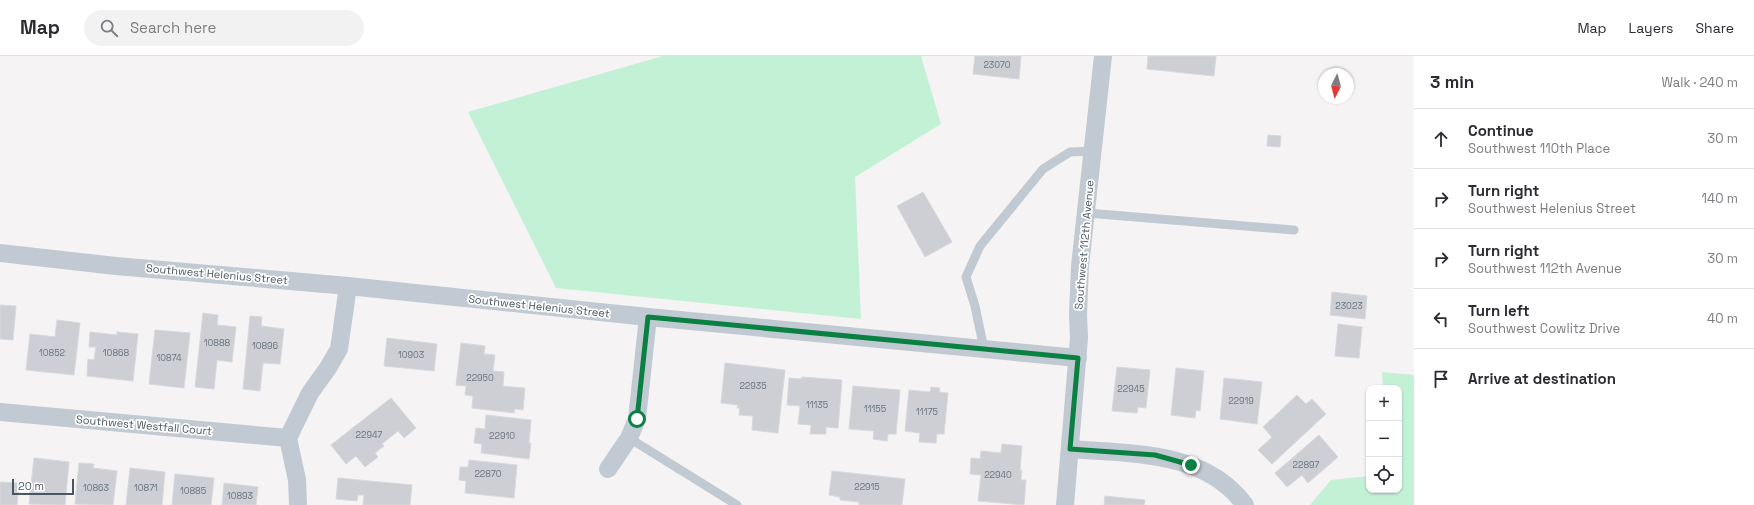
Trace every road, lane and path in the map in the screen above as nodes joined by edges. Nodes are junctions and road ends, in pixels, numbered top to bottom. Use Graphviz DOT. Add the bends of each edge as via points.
graph roads {
  1 [pos="1103,56"];
  2 [pos="1093,151"];
  3 [pos="1087,213"];
  4 [pos="1294,230"];
  5 [pos="0,253"];
  6 [pos="348,286"];
  7 [pos="648,317"];
  8 [pos="984,349"];
  9 [pos="1078,358"];
  10 [pos="0,412"];
  11 [pos="288,438"];
  12 [pos="629,438"];
  13 [pos="1070,449"];
  14 [pos="608,469"];
  15 [pos="298,505"];
  16 [pos="737,505"];
  17 [pos="1065,505"];
  18 [pos="1245,505"];
  1 -- 2 [label="street, Southwest 112th Avenue"];
  2 -- 3 [label="street, Southwest 112th Avenue"];
  2 -- 8 [label="lane" via="1070,152 1043,169 980,246 966,277"];
  3 -- 4 [label="lane"];
  3 -- 9 [label="street, Southwest 112th Avenue" via="1080,266"];
  5 -- 6 [label="street, Southwest Helenius Street"];
  6 -- 7 [label="street, Southwest Helenius Street"];
  6 -- 11 [label="street" via="339,349 310,393"];
  7 -- 8 [label="street, Southwest Helenius Street"];
  7 -- 12 [label="street" via="637,419"];
  8 -- 9 [label="street, Southwest Helenius Street"];
  9 -- 13 [label="street, Southwest 112th Avenue"];
  10 -- 11 [label="street, Southwest Westfall Court"];
  11 -- 15 [label="street" via="297,480"];
  12 -- 14 [label="street"];
  12 -- 16 [label="lane"];
  13 -- 17 [label="street, Southwest 112th Avenue"];
  13 -- 18 [label="street" via="1155,455 1191,465 1220,479"];
}
